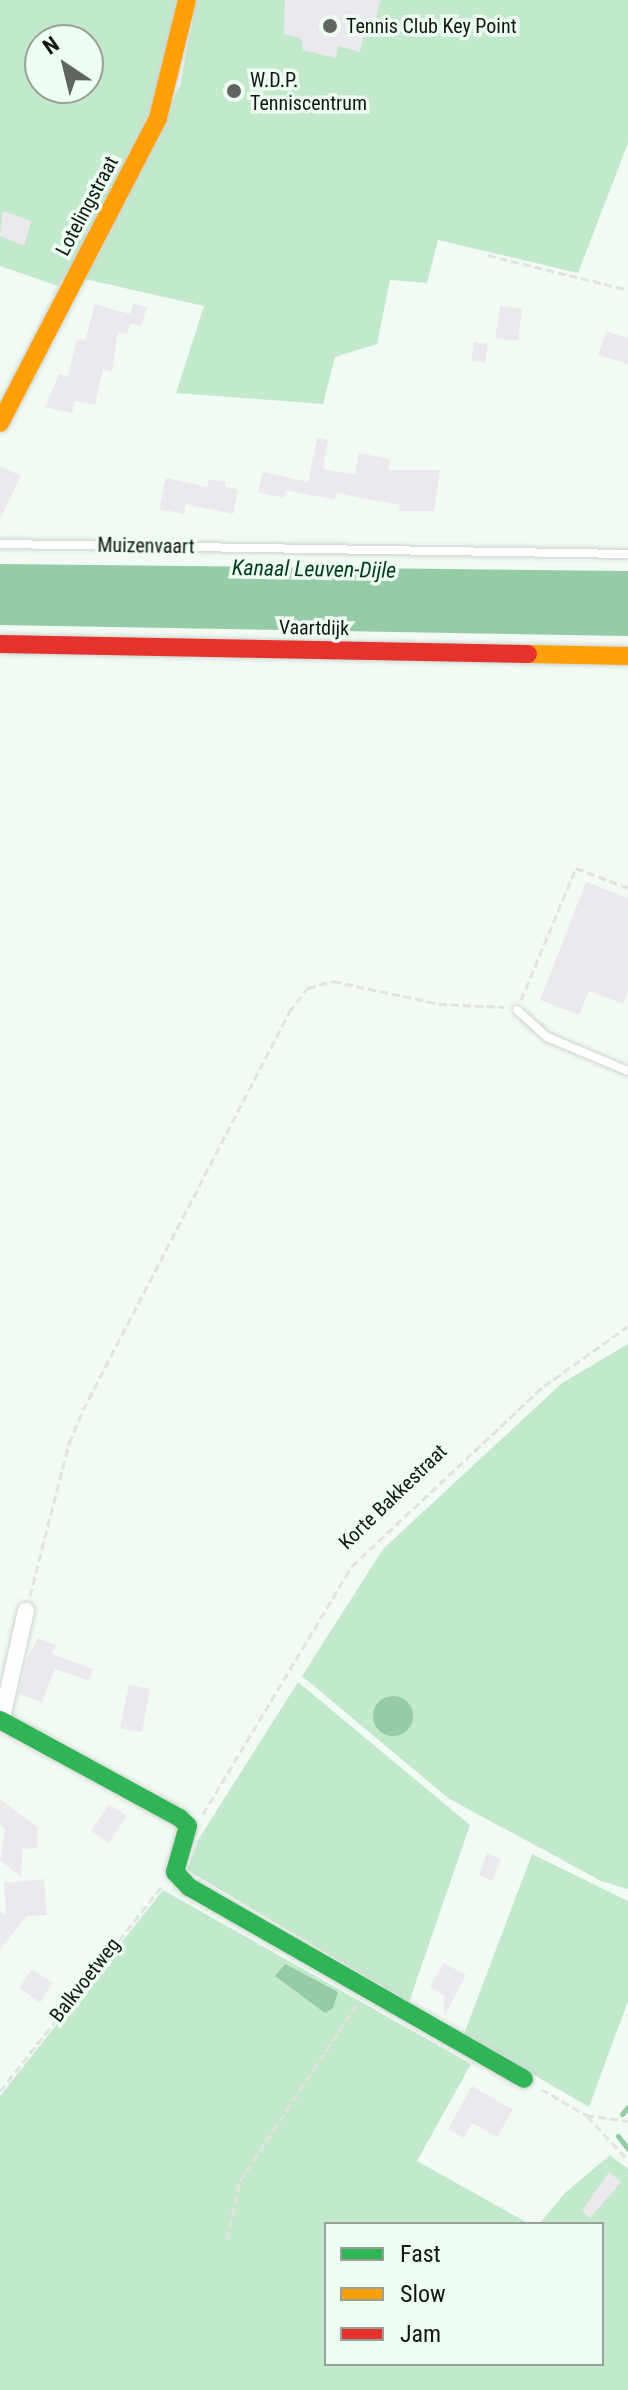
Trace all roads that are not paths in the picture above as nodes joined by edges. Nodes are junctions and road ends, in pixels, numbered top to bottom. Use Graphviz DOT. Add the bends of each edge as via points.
graph roads {
  1 [pos="187,0"];
  2 [pos="0,423"];
  3 [pos="0,544"];
  4 [pos="628,554"];
  5 [pos="0,644"];
  6 [pos="628,656"];
  7 [pos="517,1010"];
  8 [pos="628,1071"];
  9 [pos="26,1611"];
  10 [pos="1,1719"];
  11 [pos="524,2079"];
  1 -- 2 [label="street, Lotelingstraat" via="158,118"];
  3 -- 4 [label="lane, Muizenvaart"];
  5 -- 6 [label="street, Vaartdijk"];
  7 -- 8 [label="lane" via="547,1037"];
  9 -- 10 [label="street"];
  10 -- 11 [label="street" via="151,1799 188,1826 175,1872 189,1887"];
}
